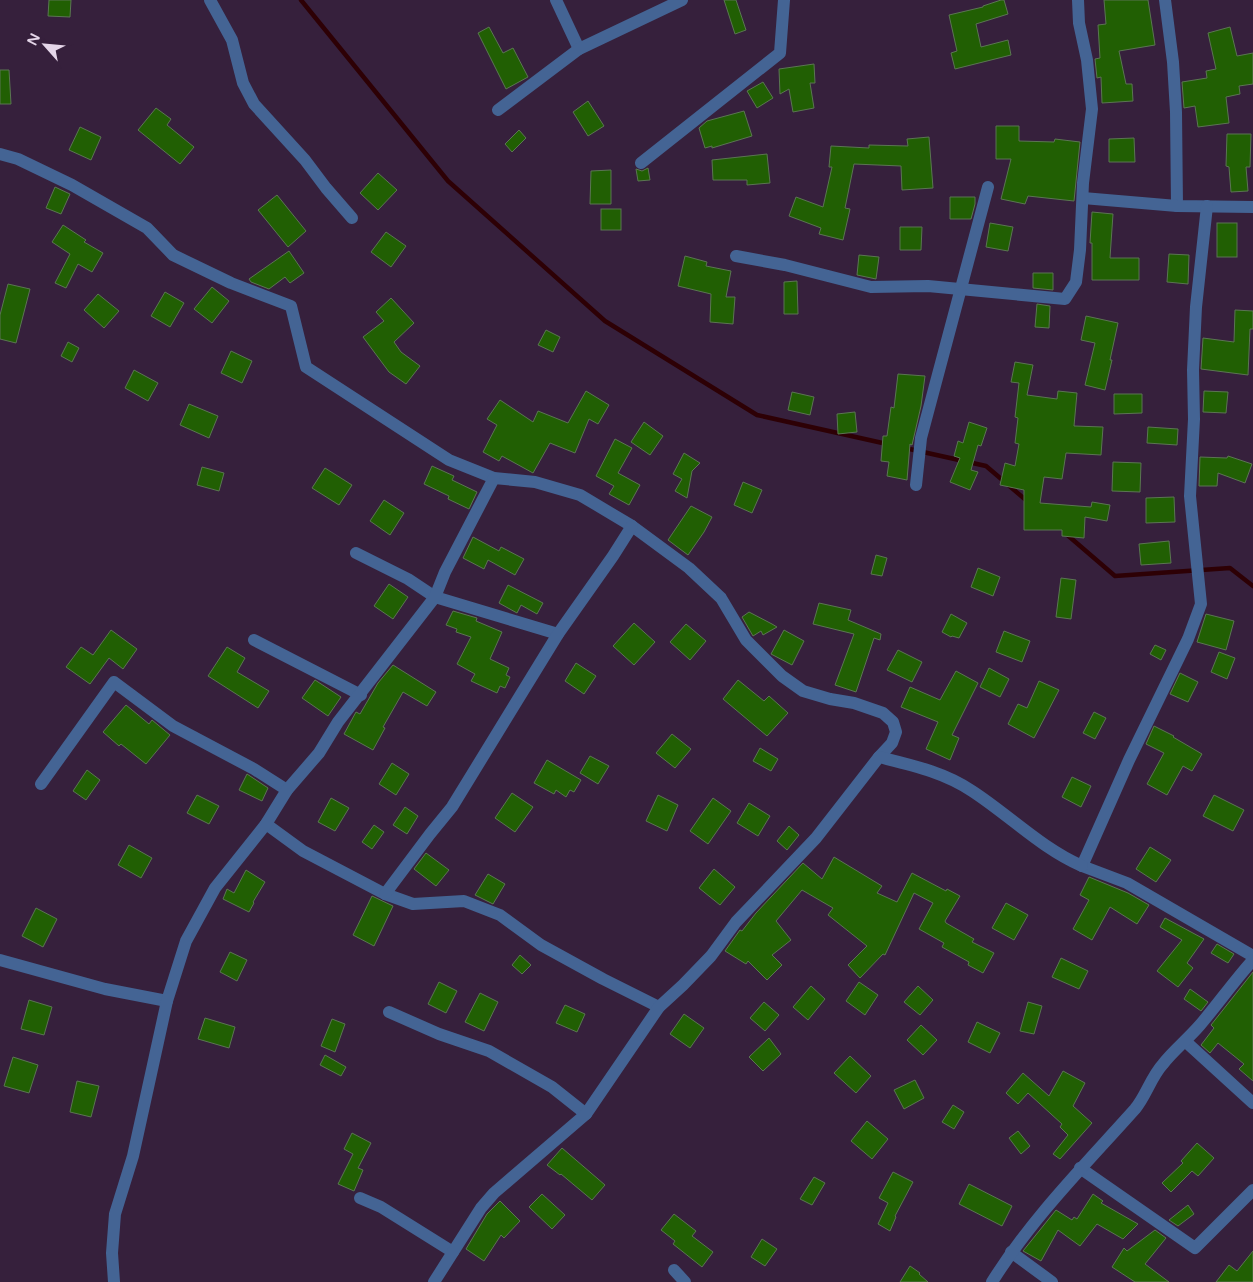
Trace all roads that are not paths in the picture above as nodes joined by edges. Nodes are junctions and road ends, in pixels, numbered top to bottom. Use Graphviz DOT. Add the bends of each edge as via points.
graph roads {
  1 [pos="210,0"];
  2 [pos="556,0"];
  3 [pos="682,0"];
  4 [pos="784,0"];
  5 [pos="1078,0"];
  6 [pos="1165,0"];
  7 [pos="579,49"];
  8 [pos="498,110"];
  9 [pos="0,154"];
  10 [pos="641,163"];
  11 [pos="988,187"];
  12 [pos="1083,198"];
  13 [pos="1177,206"];
  14 [pos="1208,206"];
  15 [pos="1253,207"];
  16 [pos="352,218"];
  17 [pos="736,256"];
  18 [pos="960,289"];
  19 [pos="494,478"];
  20 [pos="916,485"];
  21 [pos="632,526"];
  22 [pos="356,553"];
  23 [pos="435,597"];
  24 [pos="558,634"];
  25 [pos="254,640"];
  26 [pos="360,695"];
  27 [pos="879,757"];
  28 [pos="41,784"];
  29 [pos="287,790"];
  30 [pos="266,824"];
  31 [pos="1082,866"];
  32 [pos="385,894"];
  33 [pos="1253,956"];
  34 [pos="0,960"];
  35 [pos="1253,960"];
  36 [pos="167,1000"];
  37 [pos="659,1006"];
  38 [pos="389,1012"];
  39 [pos="1185,1041"];
  40 [pos="1253,1103"];
  41 [pos="586,1114"];
  42 [pos="1080,1168"];
  43 [pos="1253,1190"];
  44 [pos="360,1198"];
  45 [pos="453,1252"];
  46 [pos="1011,1252"];
  47 [pos="674,1270"];
  48 [pos="114,1282"];
  49 [pos="434,1282"];
  50 [pos="684,1282"];
  51 [pos="992,1282"];
  52 [pos="1052,1282"];
  1 -- 16 [label="street" via="232,40 243,83 254,104"];
  2 -- 7 [label="street"];
  3 -- 7 [label="street"];
  4 -- 10 [label="street" via="780,54"];
  5 -- 12 [label="street" via="1092,109"];
  6 -- 13 [label="street" via="1176,112"];
  7 -- 8 [label="street"];
  9 -- 19 [label="street" via="18,159 72,185 147,228 172,255 231,284 291,306 306,367 449,460"];
  11 -- 18 [label="street"];
  12 -- 13 [label="street"];
  12 -- 18 [label="street" via="1076,282 1065,299"];
  13 -- 14 [label="street"];
  14 -- 15 [label="street"];
  14 -- 31 [label="street" via="1196,306 1190,496 1200,604 1188,639"];
  17 -- 18 [label="street" via="785,265 871,288 928,286"];
  18 -- 20 [label="street" via="920,438"];
  19 -- 21 [label="street" via="535,482 580,495"];
  19 -- 23 [label="street"];
  21 -- 24 [label="street"];
  21 -- 27 [label="street" via="689,568 721,598 746,640 782,676 803,691 854,703 883,713 893,722 896,732 892,743"];
  22 -- 23 [label="street" via="408,579"];
  23 -- 24 [label="street"];
  23 -- 26 [label="street"];
  24 -- 32 [label="street" via="457,799"];
  25 -- 26 [label="street"];
  26 -- 29 [label="street" via="319,753"];
  27 -- 31 [label="street" via="945,776 971,790 1050,849"];
  27 -- 37 [label="street" via="816,838 736,922 711,956"];
  28 -- 29 [label="street" via="114,682 174,726"];
  29 -- 30 [label="street"];
  30 -- 32 [label="street" via="303,851"];
  30 -- 36 [label="street" via="215,888 186,941"];
  31 -- 33 [label="street" via="1127,883"];
  32 -- 37 [label="street" via="413,904 464,901 500,915 541,945"];
  34 -- 36 [label="street" via="105,989"];
  35 -- 39 [label="street"];
  36 -- 48 [label="street" via="133,1156 115,1214"];
  37 -- 41 [label="street"];
  38 -- 41 [label="street" via="489,1051 552,1087"];
  39 -- 40 [label="street"];
  39 -- 42 [label="street" via="1163,1064 1136,1107"];
  41 -- 45 [label="street" via="494,1193"];
  42 -- 43 [label="street" via="1195,1248"];
  42 -- 46 [label="street"];
  44 -- 45 [label="street" via="381,1207"];
  45 -- 49 [label="street"];
  46 -- 51 [label="street"];
  46 -- 52 [label="street"];
  47 -- 50 [label="street"];
}
